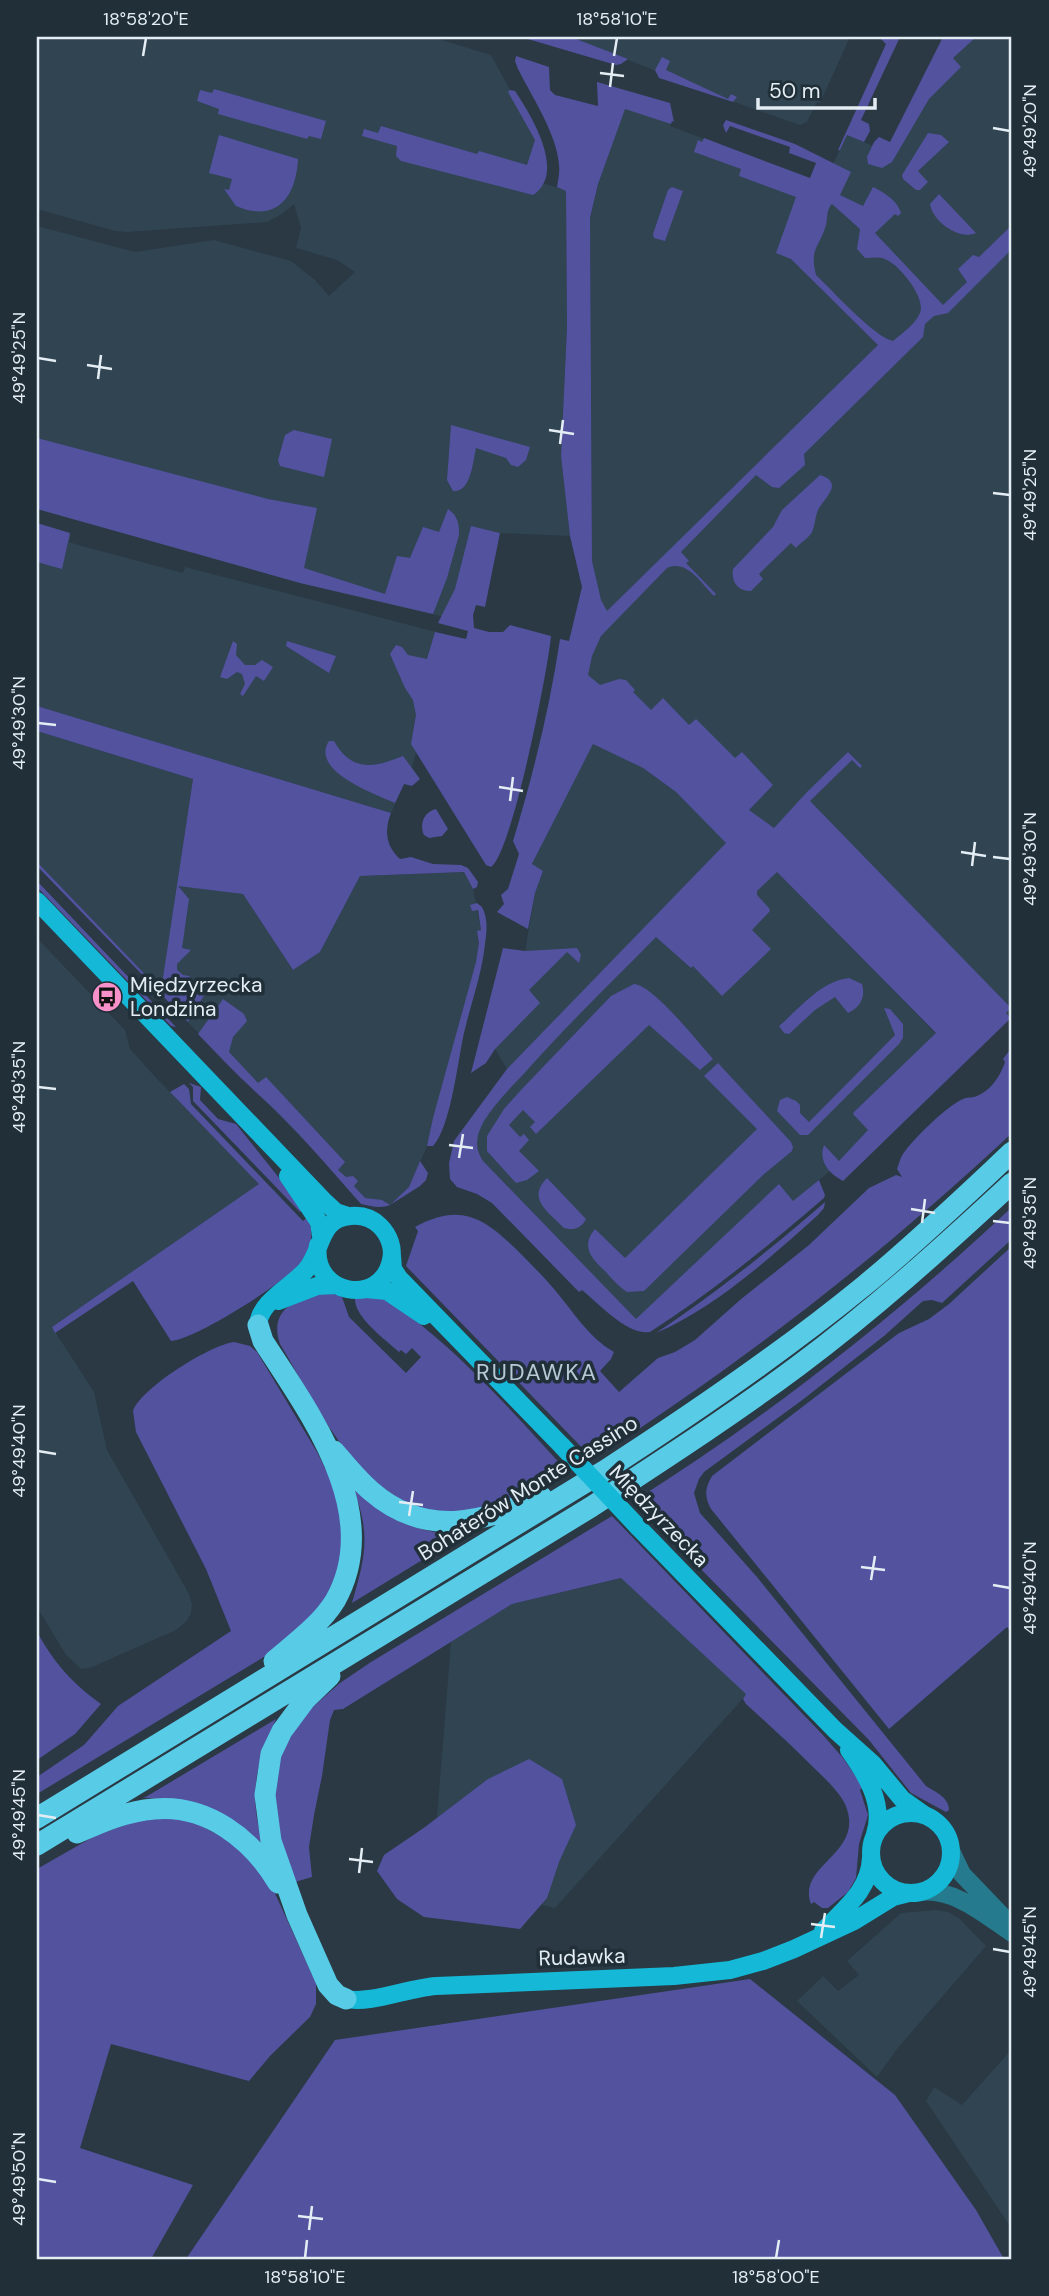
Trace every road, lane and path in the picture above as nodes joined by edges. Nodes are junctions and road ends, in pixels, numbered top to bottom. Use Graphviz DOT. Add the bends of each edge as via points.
graph roads {
  1 [pos="37,901"];
  2 [pos="258,1133"];
  3 [pos="1012,1152"];
  4 [pos="1012,1183"];
  5 [pos="348,1216"];
  6 [pos="319,1240"];
  7 [pos="392,1256"];
  8 [pos="335,1285"];
  9 [pos="366,1289"];
  10 [pos="262,1317"];
  11 [pos="450,1333"];
  12 [pos="324,1439"];
  13 [pos="604,1471"];
  14 [pos="358,1648"];
  15 [pos="230,1700"];
  16 [pos="835,1730"];
  17 [pos="926,1816"];
  18 [pos="37,1818"];
  19 [pos="872,1846"];
  20 [pos="37,1847"];
  21 [pos="951,1851"];
  22 [pos="915,1892"];
  23 [pos="297,1915"];
  24 [pos="1012,1926"];
  25 [pos="1012,1933"];
  26 [pos="816,1938"];
  27 [pos="346,1999"];
  1 -- 2 [label="main road"];
  2 -- 5 [label="main road" via="333,1210"];
  2 -- 6 [label="main road" via="319,1222"];
  3 -- 13 [label="highway, Bohaterów Monte Cassino" via="934,1225 814,1325"];
  4 -- 14 [label="highway" via="879,1302 756,1396 591,1507"];
  5 -- 6 [label="main road" via="332,1222"];
  5 -- 7 [label="main road" via="368,1218 381,1226"];
  6 -- 8 [label="main road" via="319,1267"];
  6 -- 10 [label="main road" via="306,1270"];
  7 -- 9 [label="main road" via="384,1275"];
  7 -- 11 [label="main road, Międzyrzecka" via="396,1275"];
  8 -- 9 [label="main road"];
  8 -- 10 [label="main road" via="312,1287"];
  9 -- 11 [label="main road, Międzyrzecka" via="387,1291"];
  10 -- 12 [label="highway" via="263,1341"];
  11 -- 16 [label="main road, Międzyrzecka, bridge"];
  12 -- 13 [label="highway" via="387,1504 431,1520 462,1521 498,1514"];
  12 -- 15 [label="highway" via="351,1511 353,1542 348,1571 324,1615"];
  13 -- 15 [label="highway, Bohaterów Monte Cassino"];
  14 -- 20 [label="highway"];
  14 -- 23 [label="highway" via="293,1716 276,1743 267,1770 267,1825"];
  15 -- 18 [label="highway, Bohaterów Monte Cassino"];
  16 -- 17 [label="main road, Międzyrzecka" via="873,1764 901,1799"];
  16 -- 19 [label="main road, Międzyrzecka" via="863,1772 876,1803"];
  17 -- 19 [label="main road" via="897,1815 882,1825"];
  17 -- 21 [label="main road" via="944,1831"];
  19 -- 22 [label="main road" via="876,1872 883,1882 898,1891"];
  19 -- 26 [label="main road, Rudawka" via="869,1875 857,1896"];
  20 -- 23 [label="highway" via="129,1813 189,1811 222,1825 253,1849"];
  21 -- 22 [label="main road" via="942,1878"];
  21 -- 24 [label="street" via="962,1874"];
  22 -- 25 [label="street" via="938,1891 955,1897"];
  22 -- 26 [label="main road, Rudawka" via="892,1897"];
  23 -- 27 [label="highway" via="328,1985"];
  26 -- 27 [label="main road, Rudawka" via="777,1957 713,1973 436,1986 366,2001"];
}
